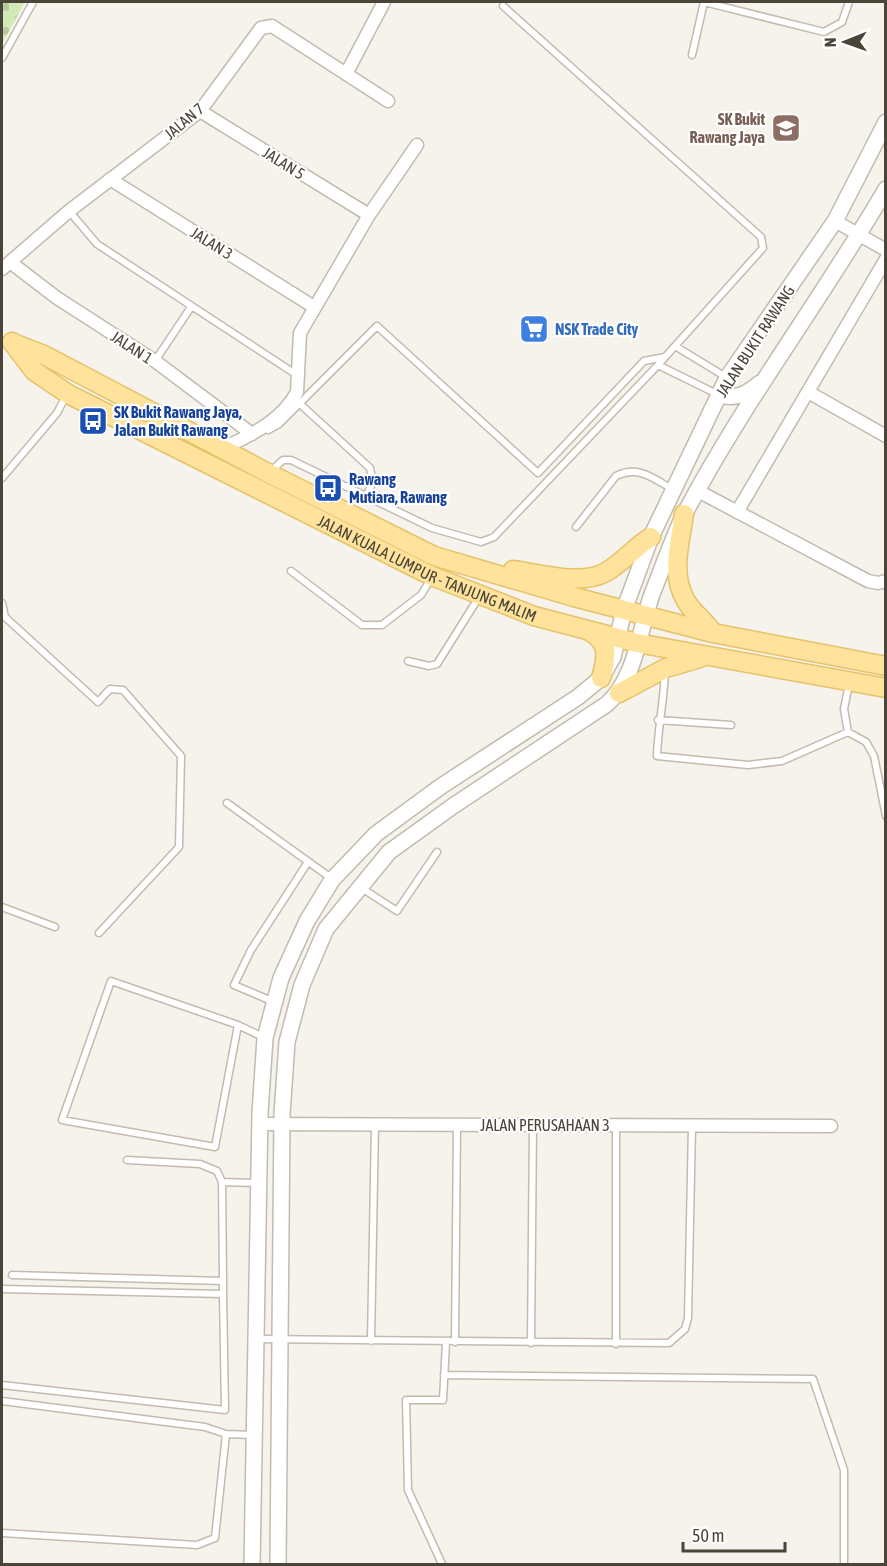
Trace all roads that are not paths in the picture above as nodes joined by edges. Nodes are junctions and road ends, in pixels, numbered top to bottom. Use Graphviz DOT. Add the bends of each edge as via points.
graph roads {
  1 [pos="33,2"];
  2 [pos="384,2"];
  3 [pos="849,2"];
  4 [pos="503,6"];
  5 [pos="692,55"];
  6 [pos="2,58"];
  7 [pos="346,74"];
  8 [pos="388,101"];
  9 [pos="200,111"];
  10 [pos="885,122"];
  11 [pos="417,146"];
  12 [pos="110,179"];
  13 [pos="885,189"];
  14 [pos="69,211"];
  15 [pos="369,215"];
  16 [pos="835,221"];
  17 [pos="859,235"];
  18 [pos="885,250"];
  19 [pos="885,259"];
  20 [pos="6,265"];
  21 [pos="881,276"];
  22 [pos="191,307"];
  23 [pos="314,307"];
  24 [pos="7,339"];
  25 [pos="675,346"];
  26 [pos="665,357"];
  27 [pos="155,361"];
  28 [pos="658,365"];
  29 [pos="297,375"];
  30 [pos="767,377"];
  31 [pos="727,378"];
  32 [pos="808,392"];
  33 [pos="68,393"];
  34 [pos="719,395"];
  35 [pos="299,403"];
  36 [pos="149,410"];
  37 [pos="252,434"];
  38 [pos="885,436"];
  39 [pos="232,444"];
  40 [pos="268,473"];
  41 [pos="2,478"];
  42 [pos="672,489"];
  43 [pos="698,491"];
  44 [pos="367,494"];
  45 [pos="737,512"];
  46 [pos="684,514"];
  47 [pos="576,527"];
  48 [pos="651,537"];
  49 [pos="434,556"];
  50 [pos="291,571"];
  51 [pos="432,576"];
  52 [pos="885,581"];
  53 [pos="479,596"];
  54 [pos="2,603"];
  55 [pos="624,610"];
  56 [pos="644,615"];
  57 [pos="582,627"];
  58 [pos="713,633"];
  59 [pos="617,637"];
  60 [pos="637,643"];
  61 [pos="713,656"];
  62 [pos="408,661"];
  63 [pos="885,666"];
  64 [pos="666,668"];
  65 [pos="601,678"];
  66 [pos="849,682"];
  67 [pos="885,687"];
  68 [pos="619,693"];
  69 [pos="658,720"];
  70 [pos="731,725"];
  71 [pos="848,732"];
  72 [pos="227,803"];
  73 [pos="415,806"];
  74 [pos="885,816"];
  75 [pos="429,823"];
  76 [pos="437,852"];
  77 [pos="308,862"];
  78 [pos="332,880"];
  79 [pos="360,887"];
  80 [pos="2,907"];
  81 [pos="55,927"];
  82 [pos="99,933"];
  83 [pos="274,1003"];
  84 [pos="238,1025"];
  85 [pos="265,1038"];
  86 [pos="260,1124"];
  87 [pos="282,1124"];
  88 [pos="375,1124"];
  89 [pos="457,1125"];
  90 [pos="533,1125"];
  91 [pos="616,1125"];
  92 [pos="692,1126"];
  93 [pos="831,1126"];
  94 [pos="127,1160"];
  95 [pos="222,1182"];
  96 [pos="258,1183"];
  97 [pos="12,1275"];
  98 [pos="223,1281"];
  99 [pos="2,1289"];
  100 [pos="223,1294"];
  101 [pos="255,1339"];
  102 [pos="279,1340"];
  103 [pos="371,1341"];
  104 [pos="446,1342"];
  105 [pos="455,1342"];
  106 [pos="531,1343"];
  107 [pos="616,1344"];
  108 [pos="444,1375"];
  109 [pos="2,1385"];
  110 [pos="2,1401"];
  111 [pos="226,1434"];
  112 [pos="254,1435"];
  113 [pos="2,1533"];
  114 [pos="252,1564"];
  115 [pos="278,1564"];
  116 [pos="442,1564"];
  117 [pos="844,1564"];
  1 -- 6 [label="lane"];
  2 -- 7 [label="street"];
  3 -- 5 [label="lane" via="842,22 824,32 705,2"];
  4 -- 25 [label="lane" via="763,240 762,251"];
  7 -- 8 [label="street, JALAN 7"];
  7 -- 9 [label="street, JALAN 7" via="272,26 261,28"];
  9 -- 12 [label="street, JALAN 7"];
  9 -- 15 [label="street, JALAN 5"];
  10 -- 16 [label="street, JALAN BUKIT RAWANG"];
  11 -- 15 [label="street"];
  12 -- 14 [label="street, JALAN 7"];
  12 -- 23 [label="street, JALAN 3"];
  13 -- 17 [label="street, JALAN BUKIT RAWANG"];
  14 -- 20 [label="street, JALAN 7"];
  14 -- 22 [label="lane" via="97,244"];
  15 -- 23 [label="street"];
  16 -- 17 [label="street"];
  16 -- 31 [label="street, JALAN BUKIT RAWANG"];
  17 -- 18 [label="street"];
  17 -- 30 [label="street, JALAN BUKIT RAWANG"];
  19 -- 21 [label="street"];
  20 -- 27 [label="street, JALAN 1"];
  21 -- 32 [label="street"];
  22 -- 27 [label="lane"];
  22 -- 29 [label="lane"];
  23 -- 29 [label="street" via="300,333"];
  24 -- 33 [label="main road, JALAN KUALA LUMPUR - TANJUNG MALIM" via="34,371"];
  24 -- 36 [label="main road, JALAN KUALA LUMPUR - TANJUNG MALIM"];
  25 -- 26 [label="lane"];
  25 -- 31 [label="lane"];
  26 -- 28 [label="lane"];
  26 -- 35 [label="lane" via="644,361 538,473 377,326"];
  27 -- 37 [label="street, JALAN 1"];
  28 -- 34 [label="lane"];
  28 -- 44 [label="lane" via="494,537 481,542 432,528"];
  29 -- 37 [label="street" via="294,399 264,429"];
  30 -- 34 [label="street" via="735,398"];
  30 -- 43 [label="street, JALAN BUKIT RAWANG"];
  31 -- 34 [label="street, JALAN BUKIT RAWANG"];
  32 -- 38 [label="street"];
  32 -- 45 [label="street"];
  33 -- 41 [label="lane" via="57,413"];
  33 -- 51 [label="main road, JALAN KUALA LUMPUR - TANJUNG MALIM"];
  34 -- 42 [label="street, JALAN BUKIT RAWANG"];
  35 -- 39 [label="lane" via="279,424 246,443"];
  35 -- 44 [label="lane" via="370,468 373,482"];
  36 -- 39 [label="lane" via="181,418"];
  36 -- 40 [label="main road, JALAN KUALA LUMPUR - TANJUNG MALIM"];
  37 -- 39 [label="street"];
  40 -- 44 [label="lane" via="287,459"];
  40 -- 49 [label="main road, JALAN KUALA LUMPUR - TANJUNG MALIM"];
  42 -- 47 [label="lane" via="640,471 622,472"];
  42 -- 48 [label="street, JALAN BUKIT RAWANG"];
  43 -- 45 [label="street"];
  43 -- 46 [label="street, JALAN BUKIT RAWANG"];
  45 -- 52 [label="street" via="868,581"];
  46 -- 56 [label="street, JALAN BUKIT RAWANG"];
  46 -- 58 [label="main road" via="677,583 686,601"];
  48 -- 49 [label="main road" via="614,567 593,578 531,573"];
  48 -- 55 [label="street, JALAN BUKIT RAWANG"];
  49 -- 55 [label="main road, JALAN KUALA LUMPUR - TANJUNG MALIM"];
  50 -- 51 [label="lane" via="362,625 382,625 421,595"];
  51 -- 53 [label="main road, JALAN KUALA LUMPUR - TANJUNG MALIM"];
  53 -- 57 [label="main road, JALAN KUALA LUMPUR - TANJUNG MALIM" via="534,616"];
  53 -- 62 [label="lane" via="437,664"];
  54 -- 82 [label="lane" via="5,616 98,702 110,689 123,690 181,756 179,847"];
  55 -- 56 [label="main road, JALAN KUALA LUMPUR - TANJUNG MALIM"];
  55 -- 59 [label="street, JALAN BUKIT RAWANG"];
  56 -- 58 [label="main road, JALAN KUALA LUMPUR - TANJUNG MALIM"];
  56 -- 60 [label="street, JALAN BUKIT RAWANG"];
  57 -- 59 [label="main road, JALAN KUALA LUMPUR - TANJUNG MALIM"];
  57 -- 65 [label="main road" via="604,642 606,656"];
  58 -- 63 [label="main road, JALAN KUALA LUMPUR - TANJUNG MALIM"];
  59 -- 60 [label="main road, JALAN KUALA LUMPUR - TANJUNG MALIM"];
  59 -- 65 [label="street, JALAN BUKIT RAWANG" via="613,657"];
  60 -- 61 [label="main road, JALAN KUALA LUMPUR - TANJUNG MALIM"];
  60 -- 68 [label="street, JALAN BUKIT RAWANG"];
  61 -- 64 [label="main road"];
  61 -- 66 [label="main road, JALAN KUALA LUMPUR - TANJUNG MALIM"];
  64 -- 68 [label="main road"];
  64 -- 69 [label="lane"];
  65 -- 73 [label="street"];
  66 -- 67 [label="main road, JALAN KUALA LUMPUR - TANJUNG MALIM"];
  66 -- 71 [label="lane" via="844,709"];
  68 -- 75 [label="street"];
  69 -- 70 [label="lane"];
  69 -- 71 [label="lane" via="657,756 748,765 782,761"];
  71 -- 74 [label="lane" via="866,742 874,756"];
  72 -- 77 [label="lane"];
  73 -- 75 [label="street"];
  73 -- 78 [label="street" via="376,834"];
  75 -- 79 [label="street" via="389,852"];
  76 -- 79 [label="lane" via="397,911"];
  77 -- 78 [label="lane"];
  77 -- 83 [label="lane" via="251,950 234,985"];
  78 -- 83 [label="street" via="307,921"];
  79 -- 87 [label="street" via="326,929 302,986 287,1042"];
  80 -- 81 [label="lane"];
  83 -- 85 [label="street"];
  84 -- 84 [label="lane" via="215,1147 62,1120 111,981"];
  84 -- 85 [label="lane"];
  85 -- 86 [label="street"];
  86 -- 87 [label="street, JALAN PERUSAHAAN 3"];
  86 -- 96 [label="street"];
  87 -- 88 [label="street, JALAN PERUSAHAAN 3"];
  87 -- 102 [label="street"];
  88 -- 89 [label="street, JALAN PERUSAHAAN 3"];
  88 -- 103 [label="lane"];
  89 -- 90 [label="street, JALAN PERUSAHAAN 3"];
  89 -- 105 [label="lane"];
  90 -- 91 [label="street, JALAN PERUSAHAAN 3"];
  90 -- 106 [label="lane"];
  91 -- 92 [label="street, JALAN PERUSAHAAN 3"];
  91 -- 107 [label="lane"];
  92 -- 93 [label="street, JALAN PERUSAHAAN 3"];
  92 -- 107 [label="lane" via="685,1329 669,1343"];
  94 -- 95 [label="lane" via="200,1164 217,1171"];
  95 -- 96 [label="lane"];
  95 -- 98 [label="lane"];
  96 -- 101 [label="street"];
  97 -- 98 [label="lane"];
  98 -- 100 [label="lane"];
  99 -- 100 [label="lane"];
  100 -- 109 [label="lane" via="225,1410"];
  101 -- 102 [label="lane"];
  101 -- 112 [label="street"];
  102 -- 103 [label="lane"];
  102 -- 115 [label="street"];
  103 -- 104 [label="lane"];
  104 -- 105 [label="lane"];
  104 -- 108 [label="lane"];
  105 -- 106 [label="lane"];
  106 -- 107 [label="lane"];
  108 -- 116 [label="lane" via="443,1400 406,1401 408,1490"];
  108 -- 117 [label="lane" via="813,1378 844,1470"];
  110 -- 111 [label="lane" via="205,1427"];
  111 -- 112 [label="lane"];
  111 -- 113 [label="lane" via="215,1538 197,1545"];
  112 -- 114 [label="street"];
}
